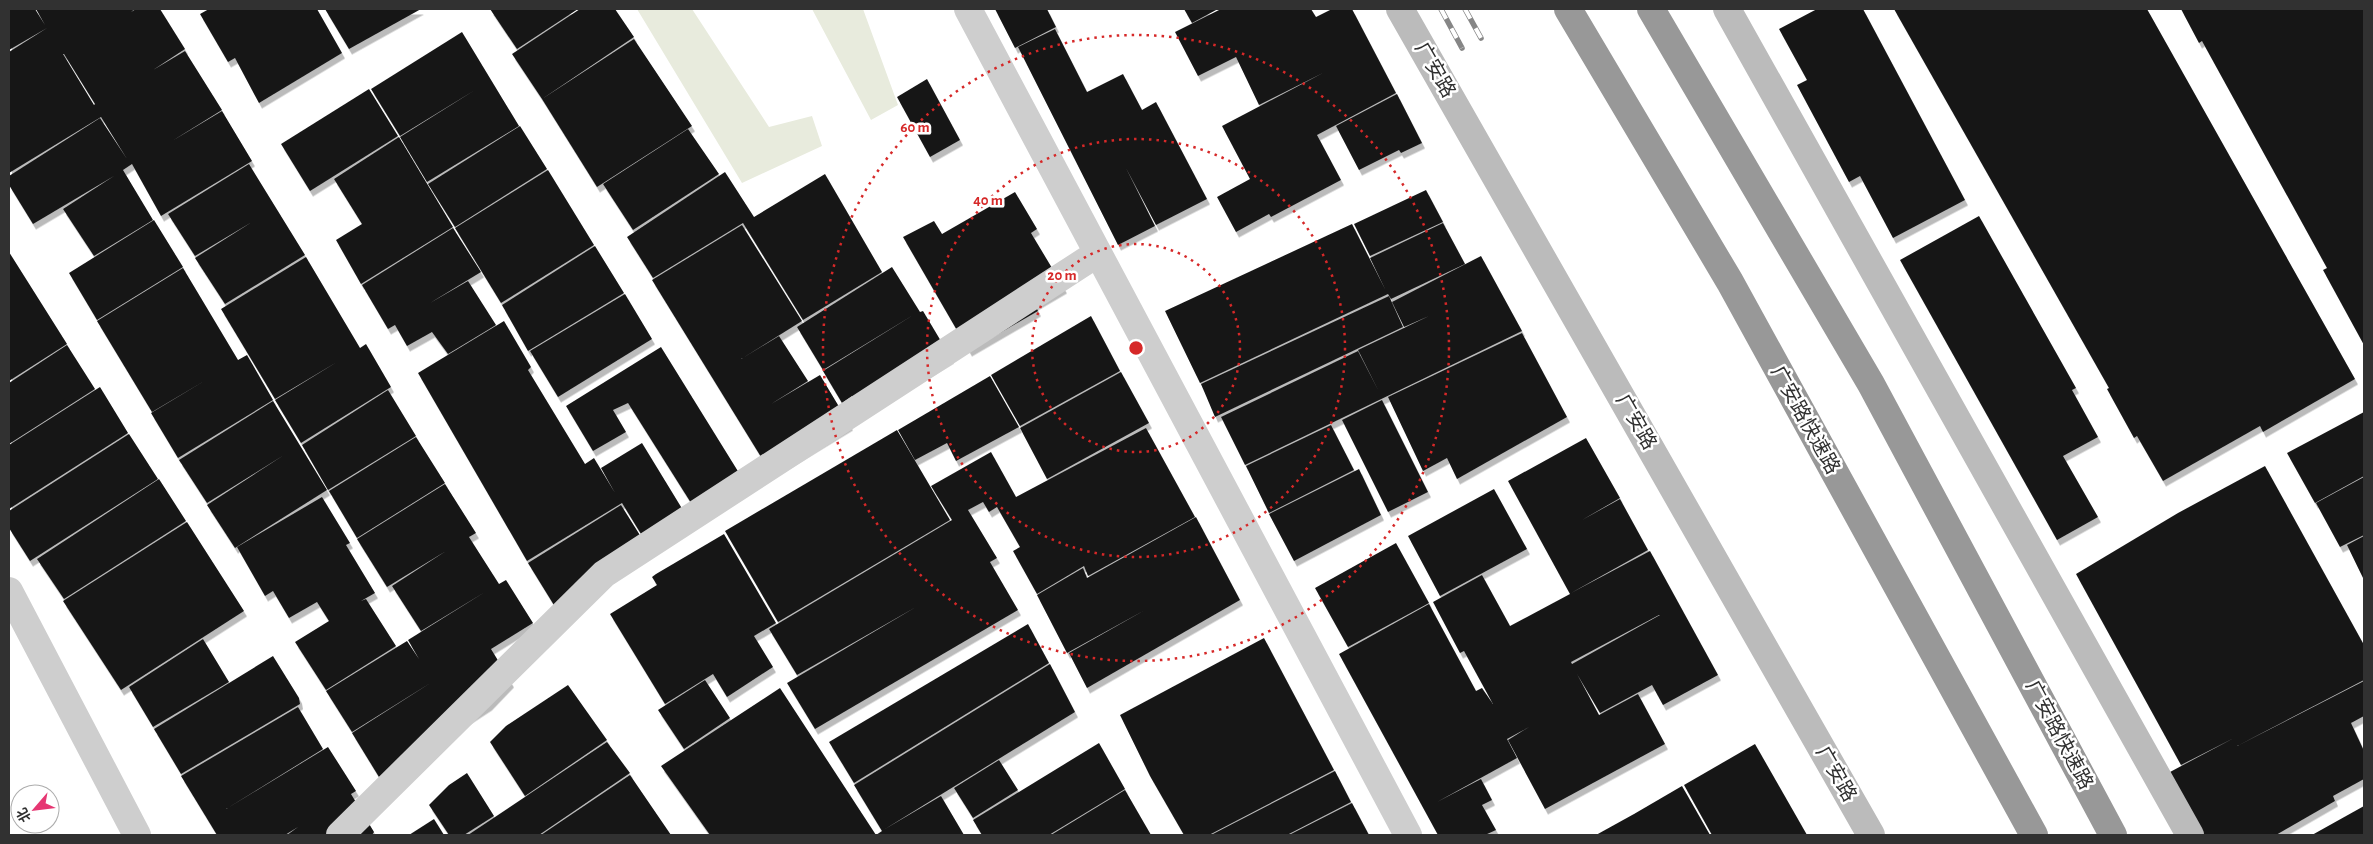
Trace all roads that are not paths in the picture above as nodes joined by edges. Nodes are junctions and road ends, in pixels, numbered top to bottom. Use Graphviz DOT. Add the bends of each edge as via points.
graph roads {
  1 [pos="968,9"];
  2 [pos="1400,9"];
  3 [pos="1568,9"];
  4 [pos="1651,9"];
  5 [pos="1734,11"];
  6 [pos="1098,253"];
  7 [pos="9,591"];
  8 [pos="137,835"];
  9 [pos="340,835"];
  10 [pos="1408,835"];
  11 [pos="1871,835"];
  12 [pos="2034,835"];
  13 [pos="2113,835"];
  14 [pos="2190,835"];
  1 -- 6 [label="street"];
  2 -- 11 [label="main road, 广安路"];
  3 -- 12 [label="highway, 广安路快速路" via="1730,282"];
  4 -- 13 [label="highway, 广安路快速路" via="1871,384"];
  5 -- 14 [label="main road"];
  6 -- 9 [label="street" via="604,574"];
  6 -- 10 [label="street"];
  7 -- 8 [label="street"];
}
